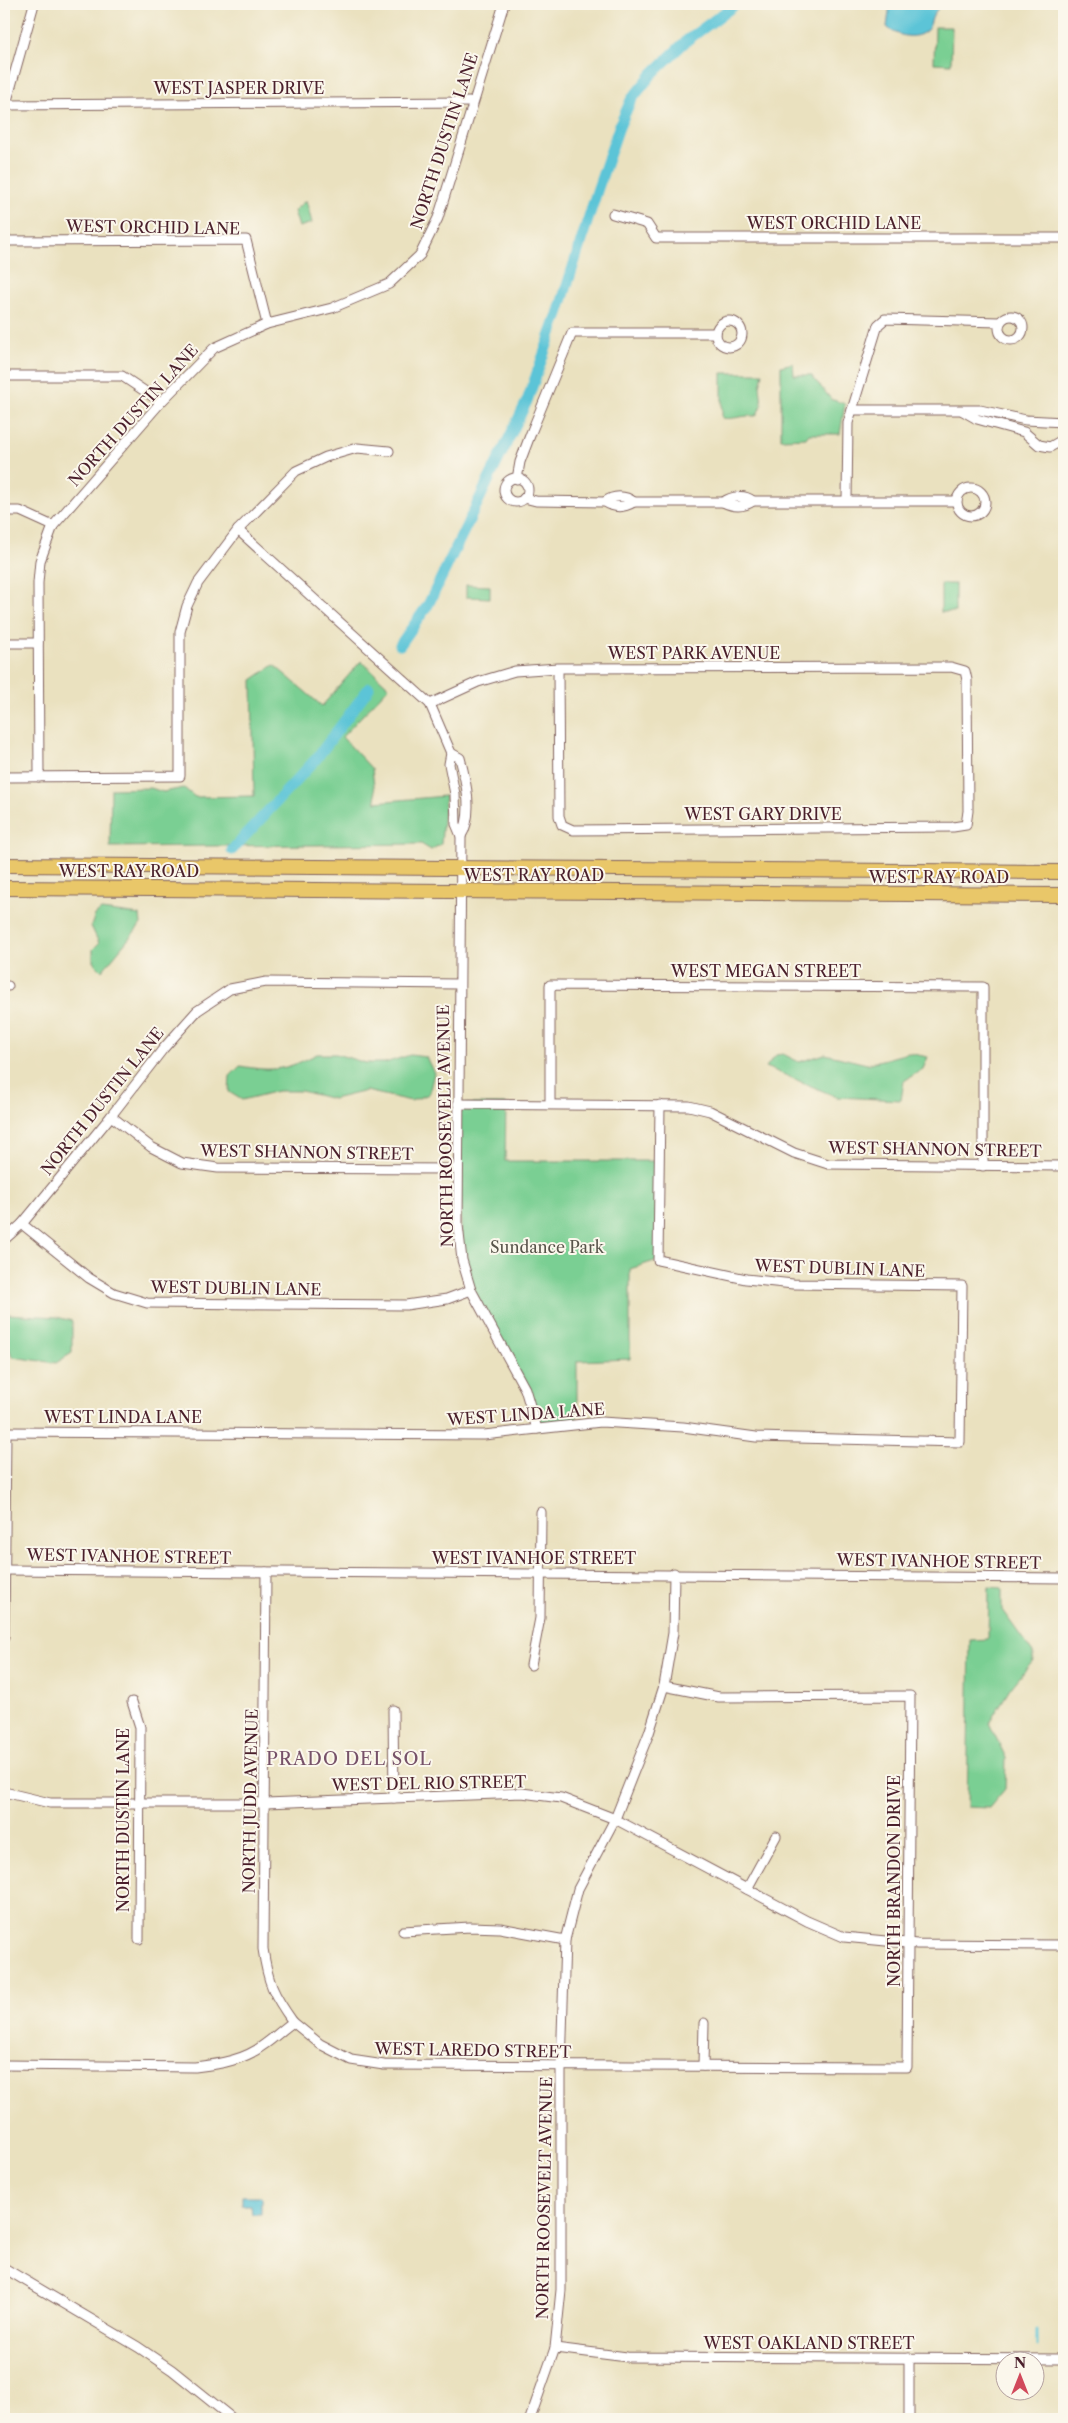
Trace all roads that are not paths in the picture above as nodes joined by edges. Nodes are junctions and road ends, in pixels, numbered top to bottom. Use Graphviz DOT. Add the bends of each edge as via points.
graph roads {
  1 [pos="34,4"];
  2 [pos="504,4"];
  3 [pos="472,102"];
  4 [pos="5,108"];
  5 [pos="613,214"];
  6 [pos="1064,238"];
  7 [pos="4,241"];
  8 [pos="1000,322"];
  9 [pos="267,324"];
  10 [pos="716,333"];
  11 [pos="4,376"];
  12 [pos="160,402"];
  13 [pos="852,410"];
  14 [pos="963,411"];
  15 [pos="1064,422"];
  16 [pos="1064,439"];
  17 [pos="389,452"];
  18 [pos="517,479"];
  19 [pos="524,498"];
  20 [pos="847,500"];
  21 [pos="956,501"];
  22 [pos="4,511"];
  23 [pos="54,526"];
  24 [pos="238,530"];
  25 [pos="38,643"];
  26 [pos="4,644"];
  27 [pos="558,668"];
  28 [pos="430,704"];
  29 [pos="4,777"];
  30 [pos="39,777"];
  31 [pos="966,825"];
  32 [pos="4,865"];
  33 [pos="460,868"];
  34 [pos="1064,872"];
  35 [pos="4,888"];
  36 [pos="459,892"];
  37 [pos="1064,895"];
  38 [pos="458,984"];
  39 [pos="458,1104"];
  40 [pos="550,1104"];
  41 [pos="660,1105"];
  42 [pos="111,1116"];
  43 [pos="983,1166"];
  44 [pos="1064,1166"];
  45 [pos="458,1169"];
  46 [pos="22,1224"];
  47 [pos="4,1240"];
  48 [pos="471,1290"];
  49 [pos="4,1410"];
  50 [pos="537,1429"];
  51 [pos="5,1432"];
  52 [pos="960,1442"];
  53 [pos="541,1512"];
  54 [pos="4,1570"];
  55 [pos="266,1572"];
  56 [pos="541,1573"];
  57 [pos="674,1573"];
  58 [pos="1064,1578"];
  59 [pos="4,1637"];
  60 [pos="531,1665"];
  61 [pos="664,1686"];
  62 [pos="132,1702"];
  63 [pos="393,1710"];
  64 [pos="4,1792"];
  65 [pos="394,1798"];
  66 [pos="139,1802"];
  67 [pos="266,1803"];
  68 [pos="615,1819"];
  69 [pos="776,1836"];
  70 [pos="747,1889"];
  71 [pos="403,1931"];
  72 [pos="138,1939"];
  73 [pos="565,1940"];
  74 [pos="908,1944"];
  75 [pos="1064,1945"];
  76 [pos="292,2022"];
  77 [pos="704,2023"];
  78 [pos="4,2065"];
  79 [pos="703,2066"];
  80 [pos="907,2066"];
  81 [pos="561,2067"];
  82 [pos="4,2268"];
  83 [pos="555,2348"];
  84 [pos="909,2358"];
  85 [pos="1064,2359"];
  86 [pos="233,2419"];
  87 [pos="530,2419"];
  88 [pos="909,2419"];
  1 -- 4 [label="street"];
  2 -- 3 [label="street, NORTH DUSTIN LANE"];
  3 -- 4 [label="street, WEST JASPER DRIVE"];
  3 -- 9 [label="street, NORTH DUSTIN LANE" via="438,218 420,255 389,284 332,308"];
  5 -- 6 [label="street, WEST ORCHID LANE" via="647,224 656,238"];
  7 -- 9 [label="street, WEST ORCHID LANE" via="246,240"];
  8 -- 13 [label="street" via="885,319 878,325"];
  9 -- 12 [label="street, NORTH DUSTIN LANE" via="214,348"];
  10 -- 18 [label="street" via="572,333 520,462"];
  11 -- 12 [label="street" via="122,376"];
  12 -- 23 [label="street, NORTH DUSTIN LANE"];
  13 -- 14 [label="street"];
  13 -- 20 [label="street" via="847,436"];
  14 -- 15 [label="street" via="980,410 1026,420"];
  14 -- 16 [label="street" via="977,419 1024,432 1039,445 1050,447"];
  17 -- 24 [label="street" via="357,448 326,457 296,472"];
  18 -- 19 [label="street" via="528,488"];
  18 -- 19 [label="street" via="507,483 505,494 514,502"];
  19 -- 20 [label="street" via="605,502 611,497 628,497 634,502 723,502 731,506 747,506 753,501"];
  20 -- 21 [label="street"];
  22 -- 23 [label="street" via="20,511"];
  23 -- 25 [label="street, NORTH DUSTIN LANE" via="40,561"];
  24 -- 28 [label="street, NORTH ROOSEVELT AVENUE"];
  24 -- 30 [label="street" via="198,583 180,632 180,776"];
  25 -- 26 [label="street"];
  25 -- 30 [label="street, NORTH DUSTIN LANE"];
  27 -- 28 [label="street, WEST PARK AVENUE" via="514,670"];
  27 -- 31 [label="street, WEST PARK AVENUE" via="951,667 965,671"];
  27 -- 31 [label="street, WEST GARY DRIVE" via="559,816 562,825 573,830"];
  28 -- 33 [label="street, NORTH ROOSEVELT AVENUE" via="451,753 449,764 456,824 461,836"];
  29 -- 30 [label="street"];
  32 -- 33 [label="main road, WEST RAY ROAD"];
  33 -- 34 [label="main road, WEST RAY ROAD"];
  33 -- 36 [label="street, NORTH ROOSEVELT AVENUE"];
  35 -- 36 [label="main road, WEST RAY ROAD"];
  36 -- 37 [label="main road, WEST RAY ROAD"];
  36 -- 38 [label="street, NORTH ROOSEVELT AVENUE"];
  38 -- 39 [label="street, NORTH ROOSEVELT AVENUE"];
  38 -- 42 [label="street, NORTH DUSTIN LANE" via="266,982 230,989 197,1011"];
  39 -- 40 [label="street, WEST SHANNON STREET"];
  39 -- 45 [label="street, NORTH ROOSEVELT AVENUE"];
  40 -- 41 [label="street, WEST SHANNON STREET"];
  40 -- 43 [label="street, WEST MEGAN STREET" via="550,985 983,987"];
  41 -- 43 [label="street, WEST SHANNON STREET" via="710,1111 794,1153 828,1164"];
  41 -- 52 [label="street, WEST DUBLIN LANE" via="658,1260 746,1279 793,1284 962,1286"];
  42 -- 45 [label="street, WEST SHANNON STREET" via="151,1147 182,1163 218,1168"];
  42 -- 46 [label="street, NORTH DUSTIN LANE"];
  43 -- 44 [label="street, WEST SHANNON STREET"];
  45 -- 48 [label="street, NORTH ROOSEVELT AVENUE" via="458,1224 462,1260"];
  46 -- 47 [label="street, NORTH DUSTIN LANE"];
  46 -- 48 [label="street, WEST DUBLIN LANE" via="89,1278 114,1293 147,1303 406,1305 447,1299"];
  48 -- 50 [label="street, NORTH ROOSEVELT AVENUE" via="525,1389"];
  49 -- 51 [label="street"];
  50 -- 51 [label="street, WEST LINDA LANE" via="484,1435"];
  50 -- 52 [label="street, WEST LINDA LANE" via="601,1422 682,1427 756,1437"];
  51 -- 54 [label="street"];
  53 -- 56 [label="street"];
  54 -- 55 [label="street, WEST IVANHOE STREET"];
  54 -- 59 [label="street"];
  55 -- 56 [label="street, WEST IVANHOE STREET"];
  55 -- 67 [label="street, NORTH JUDD AVENUE"];
  56 -- 57 [label="street, WEST IVANHOE STREET"];
  56 -- 60 [label="street" via="540,1618"];
  57 -- 58 [label="street, WEST IVANHOE STREET"];
  57 -- 61 [label="street, NORTH ROOSEVELT AVENUE" via="673,1632"];
  61 -- 68 [label="street, NORTH ROOSEVELT AVENUE"];
  61 -- 74 [label="street, NORTH BRANDON DRIVE" via="718,1697 910,1696"];
  62 -- 66 [label="street, NORTH DUSTIN LANE" via="140,1727"];
  63 -- 65 [label="street"];
  64 -- 66 [label="street, WEST DEL RIO STREET" via="50,1803"];
  65 -- 67 [label="street, WEST DEL RIO STREET"];
  65 -- 68 [label="street, WEST DEL RIO STREET" via="522,1793 561,1798"];
  66 -- 67 [label="street, WEST DEL RIO STREET"];
  66 -- 72 [label="street, NORTH DUSTIN LANE"];
  67 -- 76 [label="street, NORTH JUDD AVENUE" via="263,1949 267,1978"];
  68 -- 70 [label="street, WEST DEL RIO STREET"];
  68 -- 73 [label="street, NORTH ROOSEVELT AVENUE" via="578,1888"];
  69 -- 70 [label="street"];
  70 -- 74 [label="street, WEST DEL RIO STREET" via="844,1937"];
  71 -- 73 [label="street" via="500,1928"];
  73 -- 81 [label="street, NORTH ROOSEVELT AVENUE"];
  74 -- 75 [label="street, WEST DEL RIO STREET"];
  74 -- 80 [label="street, NORTH BRANDON DRIVE"];
  76 -- 78 [label="street" via="264,2046 237,2060 211,2065"];
  76 -- 81 [label="street, WEST LAREDO STREET" via="320,2044 351,2060 384,2065"];
  77 -- 79 [label="street"];
  79 -- 80 [label="street, WEST LAREDO STREET"];
  79 -- 81 [label="street, WEST LAREDO STREET"];
  81 -- 83 [label="street, NORTH ROOSEVELT AVENUE" via="561,2290"];
  82 -- 86 [label="street" via="138,2347"];
  83 -- 84 [label="street, WEST OAKLAND STREET" via="627,2357"];
  83 -- 87 [label="street, NORTH ROOSEVELT AVENUE"];
  84 -- 85 [label="street, WEST OAKLAND STREET"];
  84 -- 88 [label="street"];
}
